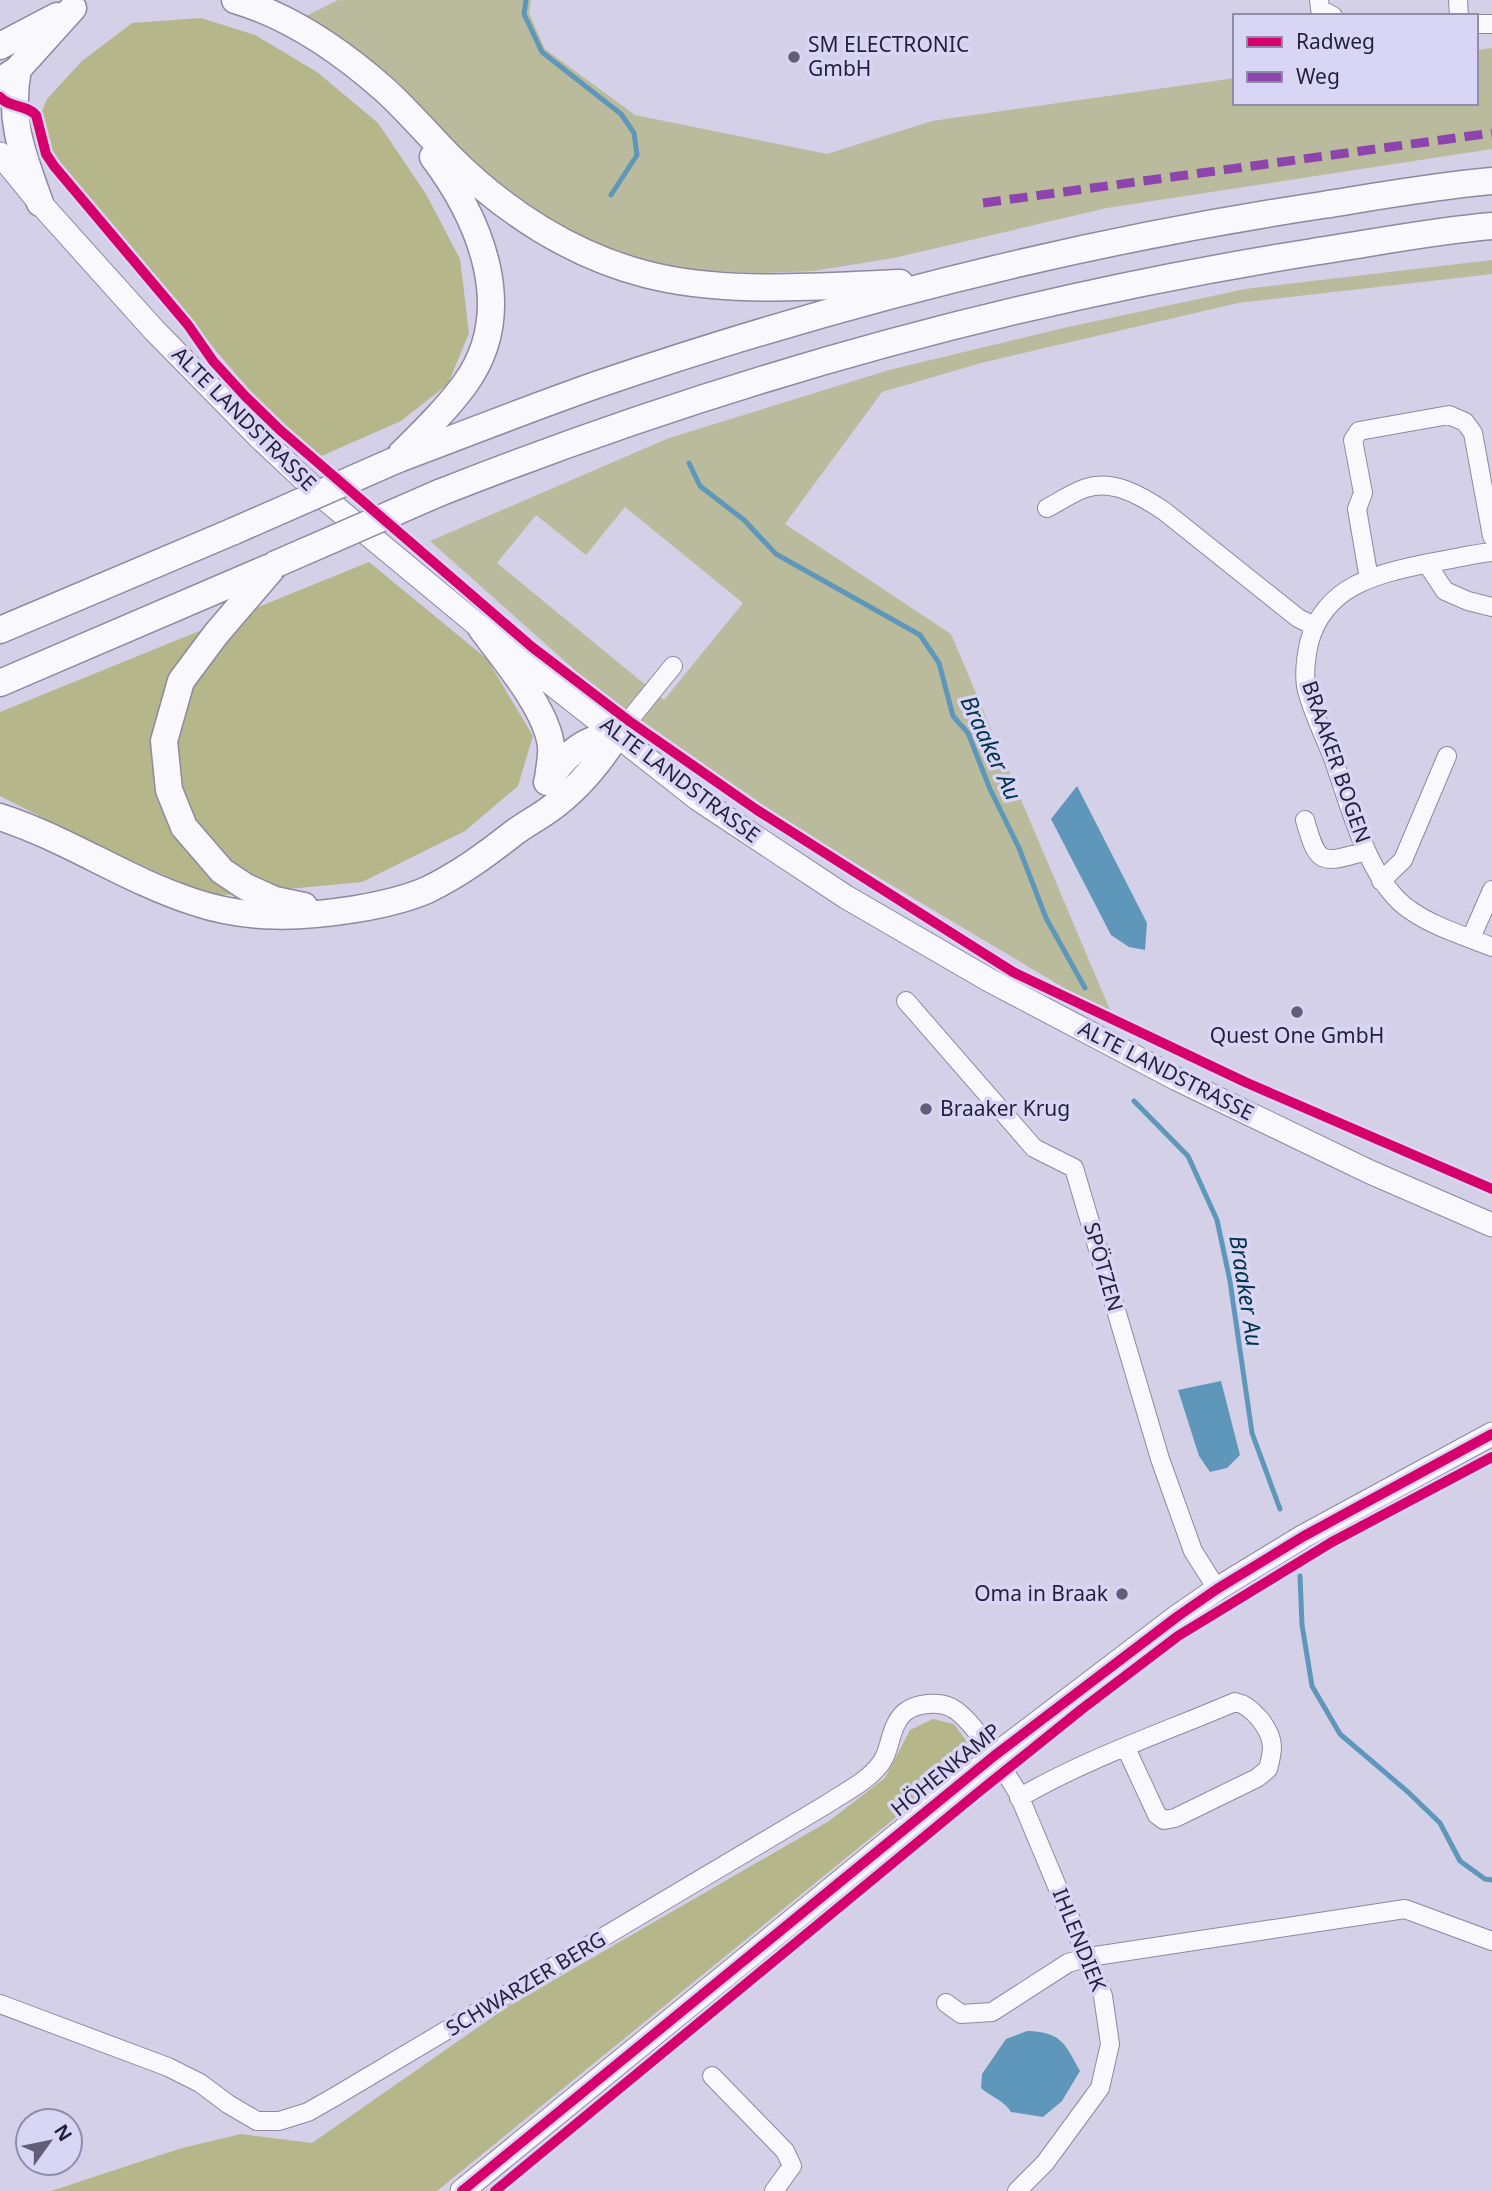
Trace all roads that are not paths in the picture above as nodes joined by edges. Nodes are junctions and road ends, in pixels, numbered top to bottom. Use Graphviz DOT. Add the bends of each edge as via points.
graph roads {
  1 [pos="236,0"];
  2 [pos="1319,0"];
  3 [pos="79,4"];
  4 [pos="1329,14"];
  5 [pos="0,46"];
  6 [pos="9,75"];
  7 [pos="385,90"];
  8 [pos="0,154"];
  9 [pos="1492,181"];
  10 [pos="40,204"];
  11 [pos="1492,226"];
  12 [pos="947,280"];
  13 [pos="396,460"];
  14 [pos="1047,508"];
  15 [pos="1492,536"];
  16 [pos="1492,552"];
  17 [pos="276,564"];
  18 [pos="1427,564"];
  19 [pos="1369,579"];
  20 [pos="1492,607"];
  21 [pos="1314,626"];
  22 [pos="481,628"];
  23 [pos="0,630"];
  24 [pos="673,666"];
  25 [pos="0,682"];
  26 [pos="618,735"];
  27 [pos="1447,756"];
  28 [pos="548,779"];
  29 [pos="0,817"];
  30 [pos="1305,820"];
  31 [pos="516,831"];
  32 [pos="1366,851"];
  33 [pos="1381,881"];
  34 [pos="1492,890"];
  35 [pos="333,913"];
  36 [pos="1471,938"];
  37 [pos="1492,947"];
  38 [pos="906,1001"];
  39 [pos="1490,1225"];
  40 [pos="1492,1434"];
  41 [pos="1217,1589"];
  42 [pos="1126,1748"];
  43 [pos="994,1756"];
  44 [pos="1019,1798"];
  45 [pos="1492,1941"];
  46 [pos="1089,1957"];
  47 [pos="946,2003"];
  48 [pos="0,2004"];
  49 [pos="712,2076"];
  50 [pos="462,2191"];
  51 [pos="774,2191"];
  52 [pos="1017,2191"];
  1 -- 7 [label="highway" via="291,22"];
  2 -- 4 [label="street" via="1320,9"];
  3 -- 5 [label="highway"];
  3 -- 6 [label="highway"];
  6 -- 10 [label="highway" via="22,151"];
  7 -- 12 [label="highway" via="454,161 502,202 555,239 597,258 699,284 813,287"];
  7 -- 13 [label="highway" via="452,182 478,235 492,300 489,332 466,383"];
  8 -- 10 [label="main road, ALTE LANDSTRASSE"];
  9 -- 12 [label="highway" via="1224,220"];
  10 -- 22 [label="main road, ALTE LANDSTRASSE" via="259,437 323,497"];
  11 -- 17 [label="highway, bridge" via="1236,264 1049,302 844,356 612,428 439,493"];
  12 -- 13 [label="highway" via="764,331 610,381"];
  13 -- 23 [label="highway, bridge"];
  14 -- 21 [label="street" via="1087,487 1116,488 1142,496"];
  15 -- 19 [label="street" via="1473,433 1465,422 1449,415 1359,430 1353,440 1363,493 1357,509"];
  16 -- 18 [label="street, BRAAKER BOGEN"];
  17 -- 25 [label="highway"];
  17 -- 35 [label="highway" via="181,681 164,741 169,790 184,827 222,871 275,900"];
  18 -- 19 [label="street, BRAAKER BOGEN"];
  18 -- 20 [label="street" via="1445,591"];
  19 -- 21 [label="street, BRAAKER BOGEN" via="1339,595"];
  21 -- 32 [label="street, BRAAKER BOGEN" via="1306,656 1306,685"];
  22 -- 26 [label="main road, ALTE LANDSTRASSE"];
  22 -- 28 [label="highway" via="522,683 544,723 551,746"];
  24 -- 26 [label="street"];
  26 -- 28 [label="highway" via="586,742"];
  26 -- 31 [label="highway" via="582,780"];
  26 -- 39 [label="main road, ALTE LANDSTRASSE" via="688,791 846,897 989,980 1189,1085"];
  27 -- 33 [label="street" via="1403,860"];
  28 -- 31 [label="highway"];
  29 -- 35 [label="highway" via="195,903 271,916"];
  30 -- 32 [label="street" via="1319,856 1339,859"];
  31 -- 35 [label="highway" via="463,871 425,891 390,903"];
  32 -- 33 [label="street, BRAAKER BOGEN"];
  33 -- 36 [label="street, BRAAKER BOGEN" via="1407,909"];
  34 -- 36 [label="street"];
  36 -- 37 [label="street, BRAAKER BOGEN"];
  38 -- 41 [label="street, SPÖTZEN" via="1034,1148 1074,1168 1160,1459 1193,1550"];
  40 -- 41 [label="main road, HÖHENKAMP"];
  41 -- 43 [label="main road, HÖHENKAMP"];
  42 -- 42 [label="street" via="1157,1815 1164,1820 1257,1778 1268,1769 1272,1745 1260,1719 1245,1703 1235,1702"];
  42 -- 44 [label="street"];
  43 -- 44 [label="street, IHLENDIEK"];
  43 -- 48 [label="street, SCHWARZER BERG" via="952,1708 925,1704 905,1712 877,1766 827,1804 336,2096 279,2122 257,2121 169,2067"];
  43 -- 50 [label="main road, HÖHENKAMP"];
  44 -- 46 [label="street, IHLENDIEK"];
  45 -- 46 [label="street" via="1405,1909"];
  46 -- 47 [label="street" via="1068,1963 992,2012 961,2014"];
  46 -- 52 [label="street, IHLENDIEK" via="1103,1996 1110,2044 1100,2088 1045,2163"];
  49 -- 51 [label="street" via="785,2151 792,2166"];
}
